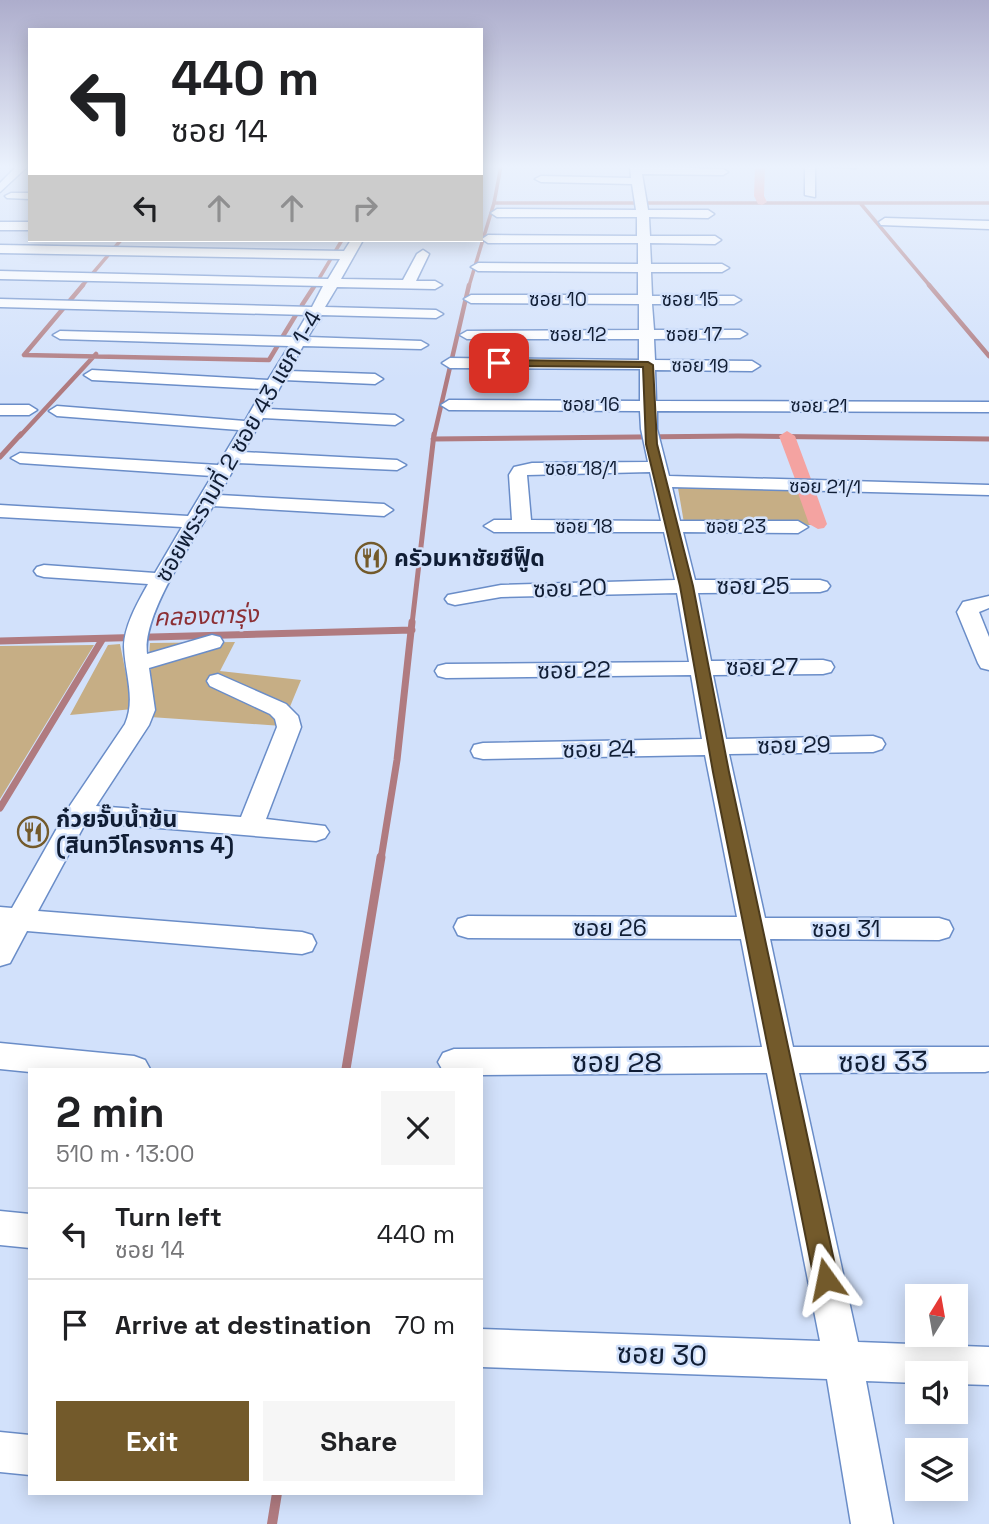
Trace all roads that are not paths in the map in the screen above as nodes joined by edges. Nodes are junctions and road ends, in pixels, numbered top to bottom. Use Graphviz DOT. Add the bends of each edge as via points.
graph roads {
  1 [pos="488,239"];
  2 [pos="644,240"];
  3 [pos="715,240"];
  4 [pos="355,242"];
  5 [pos="45,245"];
  6 [pos="0,249"];
  7 [pos="250,253"];
  8 [pos="423,254"];
  9 [pos="347,255"];
  10 [pos="478,267"];
  11 [pos="722,268"];
  12 [pos="645,269"];
  13 [pos="0,275"];
  14 [pos="15,276"];
  15 [pos="237,279"];
  16 [pos="334,281"];
  17 [pos="408,284"];
  18 [pos="435,285"];
  19 [pos="0,292"];
  20 [pos="471,299"];
  21 [pos="646,299"];
  22 [pos="734,300"];
  23 [pos="0,303"];
  24 [pos="219,307"];
  25 [pos="316,310"];
  26 [pos="436,314"];
  27 [pos="647,334"];
  28 [pos="740,334"];
  29 [pos="60,335"];
  30 [pos="467,335"];
  31 [pos="202,339"];
  32 [pos="299,341"];
  33 [pos="421,345"];
  34 [pos="450,363"];
  35 [pos="648,365"];
  36 [pos="752,366"];
  37 [pos="92,375"];
  38 [pos="375,379"];
  39 [pos="276,380"];
  40 [pos="648,404"];
  41 [pos="449,405"];
  42 [pos="989,407"];
  43 [pos="0,410"];
  44 [pos="29,410"];
  45 [pos="57,411"];
  46 [pos="253,420"];
  47 [pos="395,420"];
  48 [pos="655,455"];
  49 [pos="20,458"];
  50 [pos="227,464"];
  51 [pos="397,465"];
  52 [pos="989,490"];
  53 [pos="205,500"];
  54 [pos="0,510"];
  55 [pos="384,510"];
  56 [pos="193,522"];
  57 [pos="494,526"];
  58 [pos="523,526"];
  59 [pos="674,526"];
  60 [pos="798,527"];
  61 [pos="44,571"];
  62 [pos="160,579"];
  63 [pos="687,586"];
  64 [pos="820,586"];
  65 [pos="455,599"];
  66 [pos="989,602"];
  67 [pos="212,642"];
  68 [pos="138,645"];
  69 [pos="989,663"];
  70 [pos="702,667"];
  71 [pos="823,667"];
  72 [pos="446,671"];
  73 [pos="218,681"];
  74 [pos="873,744"];
  75 [pos="715,746"];
  76 [pos="483,751"];
  77 [pos="78,813"];
  78 [pos="250,826"];
  79 [pos="316,832"];
  80 [pos="10,918"];
  81 [pos="467,927"];
  82 [pos="753,928"];
  83 [pos="939,929"];
  84 [pos="302,943"];
  85 [pos="0,955"];
  86 [pos="0,1056"];
  87 [pos="985,1059"];
  88 [pos="454,1062"];
  89 [pos="780,1062"];
  90 [pos="124,1068"];
  91 [pos="0,1228"];
  92 [pos="28,1231"];
  93 [pos="483,1348"];
  94 [pos="843,1360"];
  95 [pos="989,1366"];
  96 [pos="0,1452"];
  97 [pos="28,1455"];
  98 [pos="872,1524"];
  1 -- 2 [label="street"];
  2 -- 3 [label="street"];
  2 -- 12 [label="street"];
  4 -- 9 [label="street, ซอยพระรามที่ 2 ซอย 43 แยก 1-4"];
  5 -- 6 [label="street"];
  5 -- 7 [label="street"];
  5 -- 14 [label="street"];
  7 -- 9 [label="street"];
  7 -- 15 [label="street"];
  8 -- 17 [label="street"];
  9 -- 16 [label="street, ซอยพระรามที่ 2 ซอย 43 แยก 1-4"];
  10 -- 12 [label="street"];
  11 -- 12 [label="street"];
  12 -- 21 [label="street"];
  13 -- 14 [label="street"];
  14 -- 15 [label="street"];
  14 -- 19 [label="street"];
  15 -- 16 [label="street"];
  15 -- 24 [label="street"];
  16 -- 17 [label="street"];
  16 -- 25 [label="street, ซอยพระรามที่ 2 ซอย 43 แยก 1-4"];
  17 -- 18 [label="street"];
  20 -- 21 [label="street, ซอย 10"];
  21 -- 22 [label="street, ซอย 15"];
  21 -- 27 [label="street"];
  23 -- 24 [label="street"];
  24 -- 25 [label="street"];
  24 -- 31 [label="street"];
  25 -- 26 [label="street"];
  25 -- 32 [label="street, ซอยพระรามที่ 2 ซอย 43 แยก 1-4"];
  27 -- 28 [label="street, ซอย 17"];
  27 -- 30 [label="street, ซอย 12"];
  27 -- 35 [label="street"];
  29 -- 31 [label="street"];
  31 -- 32 [label="street"];
  32 -- 33 [label="street"];
  32 -- 39 [label="street, ซอยพระรามที่ 2 ซอย 43 แยก 1-4"];
  34 -- 35 [label="street, ซอย 19"];
  35 -- 36 [label="street, ซอย 19"];
  35 -- 40 [label="street"];
  37 -- 39 [label="street"];
  38 -- 39 [label="street"];
  39 -- 46 [label="street, ซอยพระรามที่ 2 ซอย 43 แยก 1-4"];
  40 -- 41 [label="street, ซอย 16"];
  40 -- 42 [label="street, ซอย 21"];
  40 -- 48 [label="street"];
  43 -- 44 [label="street"];
  45 -- 46 [label="street"];
  46 -- 47 [label="street"];
  46 -- 50 [label="street, ซอยพระรามที่ 2 ซอย 43 แยก 1-4"];
  48 -- 52 [label="street, ซอย 21/1"];
  48 -- 58 [label="street, ซอย 18/1" via="520,471"];
  48 -- 59 [label="street"];
  49 -- 50 [label="street"];
  50 -- 51 [label="street"];
  50 -- 53 [label="street, ซอยพระรามที่ 2 ซอย 43 แยก 1-4"];
  53 -- 55 [label="street"];
  53 -- 56 [label="street, ซอยพระรามที่ 2 ซอย 43 แยก 1-4"];
  54 -- 56 [label="street"];
  56 -- 62 [label="street, ซอยพระรามที่ 2 ซอย 43 แยก 1-4"];
  57 -- 58 [label="street, ซอย 18"];
  58 -- 59 [label="street, ซอย 18"];
  59 -- 60 [label="street, ซอย 23"];
  59 -- 63 [label="street"];
  61 -- 62 [label="street"];
  62 -- 68 [label="street, ซอยพระรามที่ 2 ซอย 43 แยก 1-4" via="146,606"];
  63 -- 64 [label="street, ซอย 25"];
  63 -- 65 [label="street, ซอย 20" via="501,591"];
  63 -- 70 [label="street"];
  66 -- 69 [label="street" via="970,607 968,612"];
  67 -- 68 [label="street"];
  68 -- 77 [label="street, ซอยพระรามที่ 2 ซอย 43 แยก 1-4" via="143,710 138,724"];
  70 -- 71 [label="street, ซอย 27"];
  70 -- 72 [label="street, ซอย 22"];
  70 -- 75 [label="street"];
  73 -- 78 [label="street" via="278,709 289,727"];
  74 -- 75 [label="street, ซอย 29"];
  75 -- 76 [label="street, ซอย 24"];
  75 -- 82 [label="street"];
  77 -- 78 [label="street"];
  77 -- 80 [label="street, ซอยพระรามที่ 2 ซอย 43 แยก 1-4"];
  78 -- 79 [label="street"];
  80 -- 84 [label="street"];
  80 -- 85 [label="street, ซอยพระรามที่ 2 ซอย 43 แยก 1-4"];
  81 -- 82 [label="street, ซอย 26"];
  82 -- 83 [label="street, ซอย 31"];
  82 -- 89 [label="street"];
  86 -- 90 [label="street"];
  87 -- 89 [label="street, ซอย 33"];
  88 -- 89 [label="street, ซอย 28"];
  89 -- 94 [label="street"];
  91 -- 92 [label="street"];
  93 -- 94 [label="street, ซอย 30"];
  94 -- 95 [label="street, ซอย 30"];
  94 -- 98 [label="street"];
  96 -- 97 [label="street"];
}
